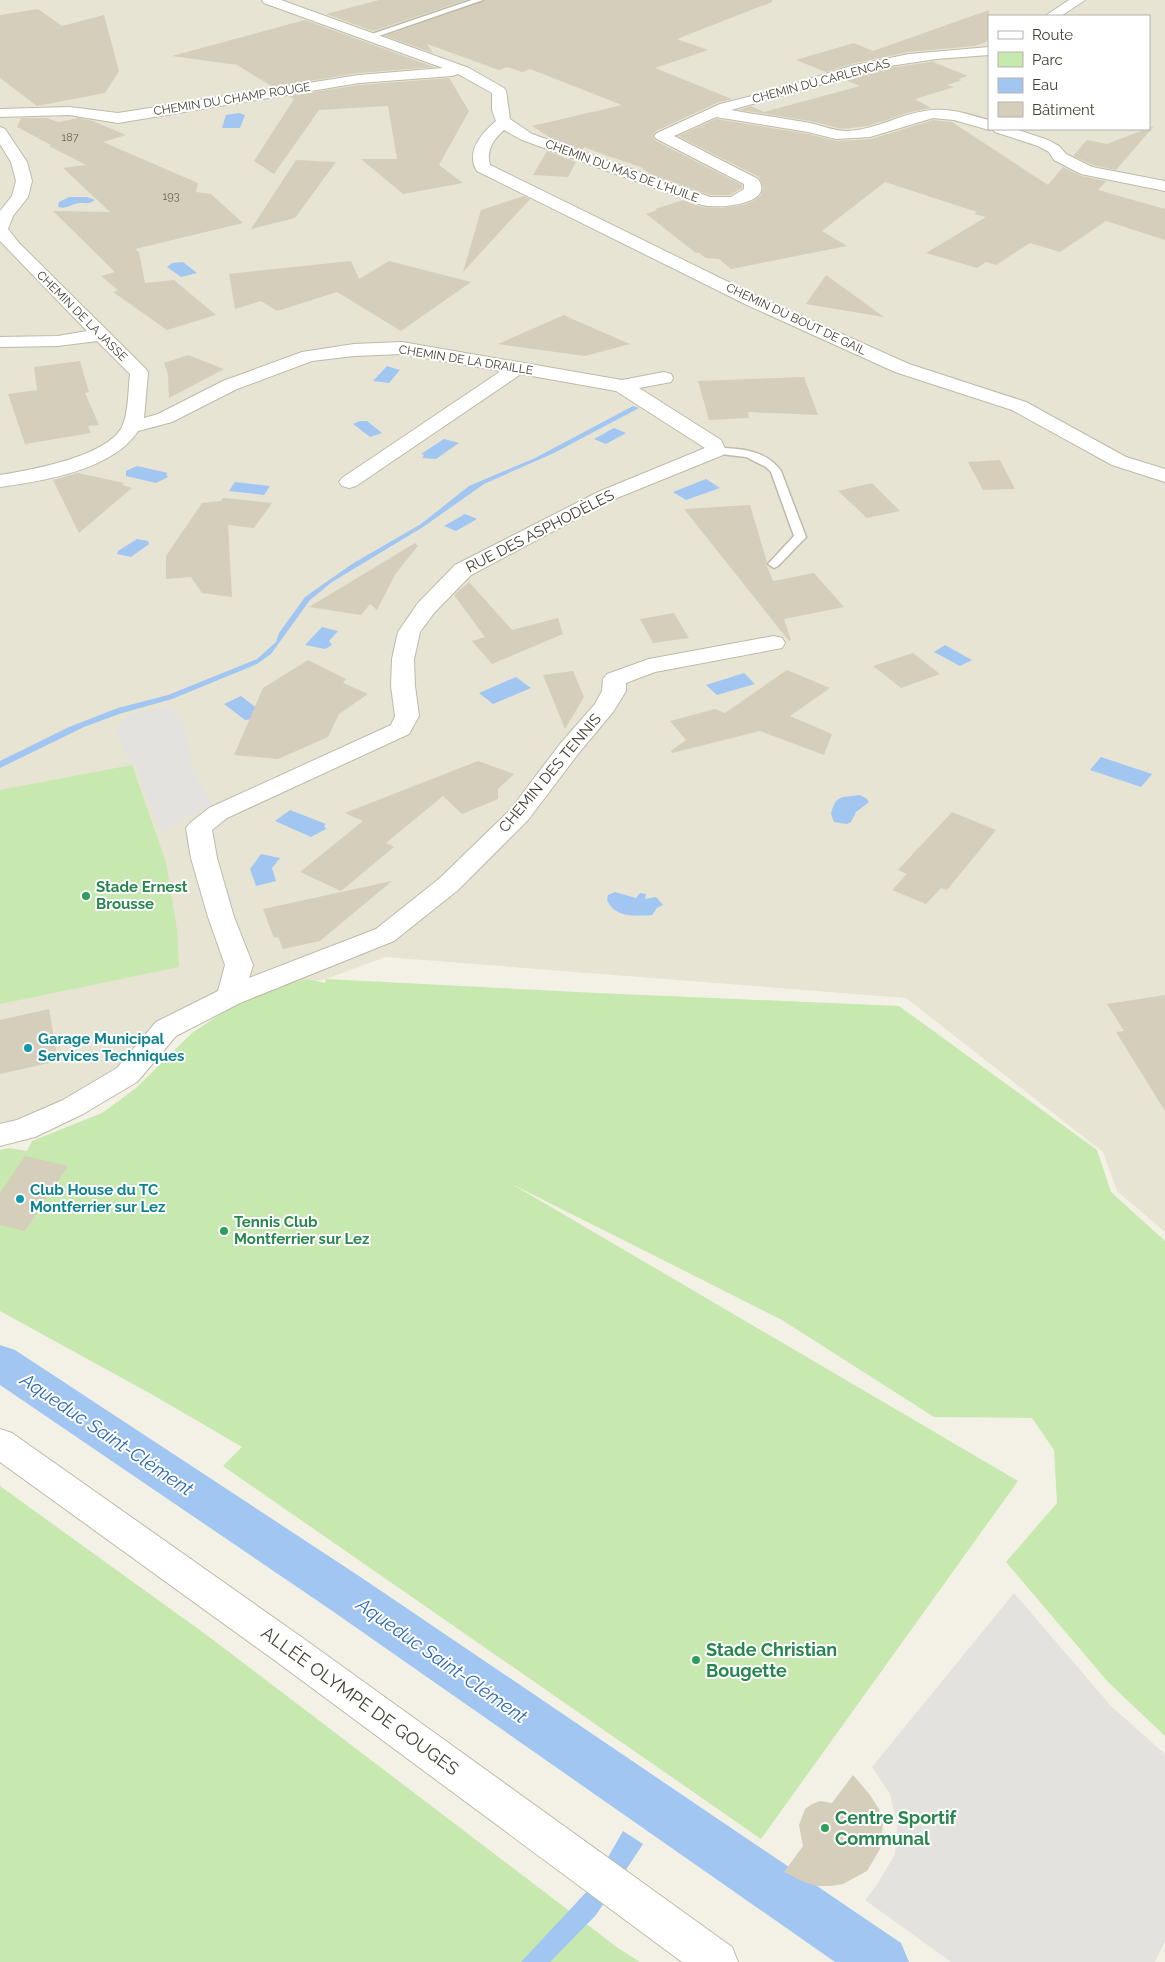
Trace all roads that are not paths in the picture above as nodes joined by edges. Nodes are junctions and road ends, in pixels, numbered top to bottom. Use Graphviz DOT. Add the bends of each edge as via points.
graph roads {
  1 [pos="269,0"];
  2 [pos="479,0"];
  3 [pos="1078,0"];
  4 [pos="1054,15"];
  5 [pos="367,37"];
  6 [pos="988,51"];
  7 [pos="464,72"];
  8 [pos="714,112"];
  9 [pos="0,113"];
  10 [pos="503,123"];
  11 [pos="988,125"];
  12 [pos="1003,130"];
  13 [pos="0,132"];
  14 [pos="1165,186"];
  15 [pos="0,229"];
  16 [pos="100,335"];
  17 [pos="0,342"];
  18 [pos="517,368"];
  19 [pos="664,378"];
  20 [pos="622,386"];
  21 [pos="133,419"];
  22 [pos="716,451"];
  23 [pos="1165,476"];
  24 [pos="0,481"];
  25 [pos="349,482"];
  26 [pos="774,564"];
  27 [pos="774,643"];
  28 [pos="230,996"];
  29 [pos="0,1135"];
  30 [pos="0,1443"];
  31 [pos="717,1962"];
  1 -- 5 [label="street"];
  2 -- 5 [label="lane"];
  3 -- 4 [label="street"];
  5 -- 7 [label="street"];
  6 -- 8 [label="street, CHEMIN DU CARLENCAS" via="882,63 775,95 734,103"];
  7 -- 9 [label="street, CHEMIN DU CHAMP ROUGE" via="359,79 118,118 69,110"];
  7 -- 10 [label="street" via="498,91"];
  8 -- 10 [label="street, CHEMIN DU MAS DE L'HUILE" via="662,136 752,182 752,190 745,198 730,203 708,202 527,137"];
  8 -- 11 [label="street" via="811,128 843,137 930,115 949,114"];
  10 -- 23 [label="street, CHEMIN DU BOUT DE GAIL" via="486,138 479,158 483,168 744,296 893,364 1019,406 1119,461"];
  12 -- 14 [label="street" via="1043,143 1060,157 1088,171"];
  13 -- 15 [label="street, CHEMIN DE LA JASSE" via="19,162 24,181 20,197"];
  15 -- 16 [label="street, CHEMIN DE LA JASSE"];
  16 -- 17 [label="street" via="58,341"];
  16 -- 21 [label="street, CHEMIN DE LA JASSE" via="139,373"];
  18 -- 20 [label="street, CHEMIN DE LA DRAILLE"];
  18 -- 21 [label="street, CHEMIN DE LA DRAILLE" via="402,348 354,350 309,356 230,385 165,418"];
  18 -- 25 [label="street"];
  19 -- 20 [label="street, CHEMIN DE LA DRAILLE"];
  20 -- 22 [label="street" via="714,444"];
  21 -- 24 [label="street" via="125,437 89,459 51,472"];
  22 -- 26 [label="lane" via="758,456 776,470 800,537"];
  22 -- 28 [label="street, RUE DES ASPHODÈLES" via="605,496 463,570 426,608 409,632 403,659 407,716 401,729 218,814 199,828 218,909 239,965"];
  27 -- 28 [label="street, CHEMIN DES TENNIS" via="650,666 615,679 614,691 605,707 519,815 449,884 385,935"];
  28 -- 29 [label="street, CHEMIN DES TENNIS" via="166,1029 127,1075 73,1107 25,1129"];
  30 -- 31 [label="street, ALLÉE OLYMPE DE GOUGES"];
}
